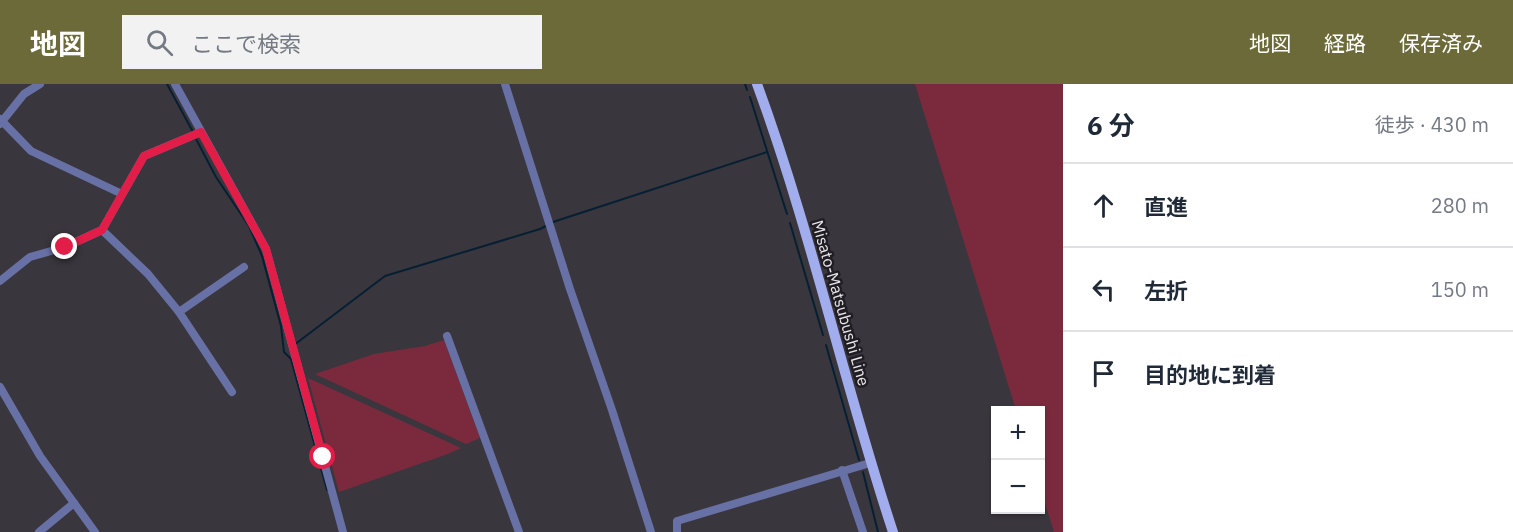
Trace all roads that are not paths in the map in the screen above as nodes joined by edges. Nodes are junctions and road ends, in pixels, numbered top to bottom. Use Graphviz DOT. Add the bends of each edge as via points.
graph roads {
  1 [pos="40,84"];
  2 [pos="175,84"];
  3 [pos="505,84"];
  4 [pos="757,84"];
  5 [pos="1,122"];
  6 [pos="201,132"];
  7 [pos="122,194"];
  8 [pos="102,230"];
  9 [pos="244,267"];
  10 [pos="0,281"];
  11 [pos="179,312"];
  12 [pos="447,336"];
  13 [pos="0,387"];
  14 [pos="232,392"];
  15 [pos="870,463"];
  16 [pos="842,470"];
  17 [pos="74,503"];
  18 [pos="39,532"];
  19 [pos="95,532"];
  20 [pos="343,532"];
  21 [pos="519,532"];
  22 [pos="651,532"];
  23 [pos="677,532"];
  24 [pos="862,532"];
  25 [pos="893,532"];
  1 -- 5 [label="street" via="24,94"];
  2 -- 6 [label="street"];
  3 -- 22 [label="street"];
  4 -- 15 [label="main road, Misato-Matsubushi Line" via="800,214"];
  5 -- 7 [label="street" via="31,151"];
  6 -- 7 [label="street" via="144,156"];
  6 -- 20 [label="street" via="266,249"];
  7 -- 8 [label="street"];
  8 -- 10 [label="street" via="30,257"];
  8 -- 11 [label="street" via="148,274"];
  9 -- 11 [label="street"];
  11 -- 14 [label="street"];
  12 -- 21 [label="street"];
  13 -- 17 [label="street" via="40,456"];
  15 -- 16 [label="street"];
  15 -- 25 [label="main road, Misato-Matsubushi Line"];
  16 -- 23 [label="street" via="677,521"];
  16 -- 24 [label="street"];
  17 -- 18 [label="street"];
  17 -- 19 [label="street"];
}
